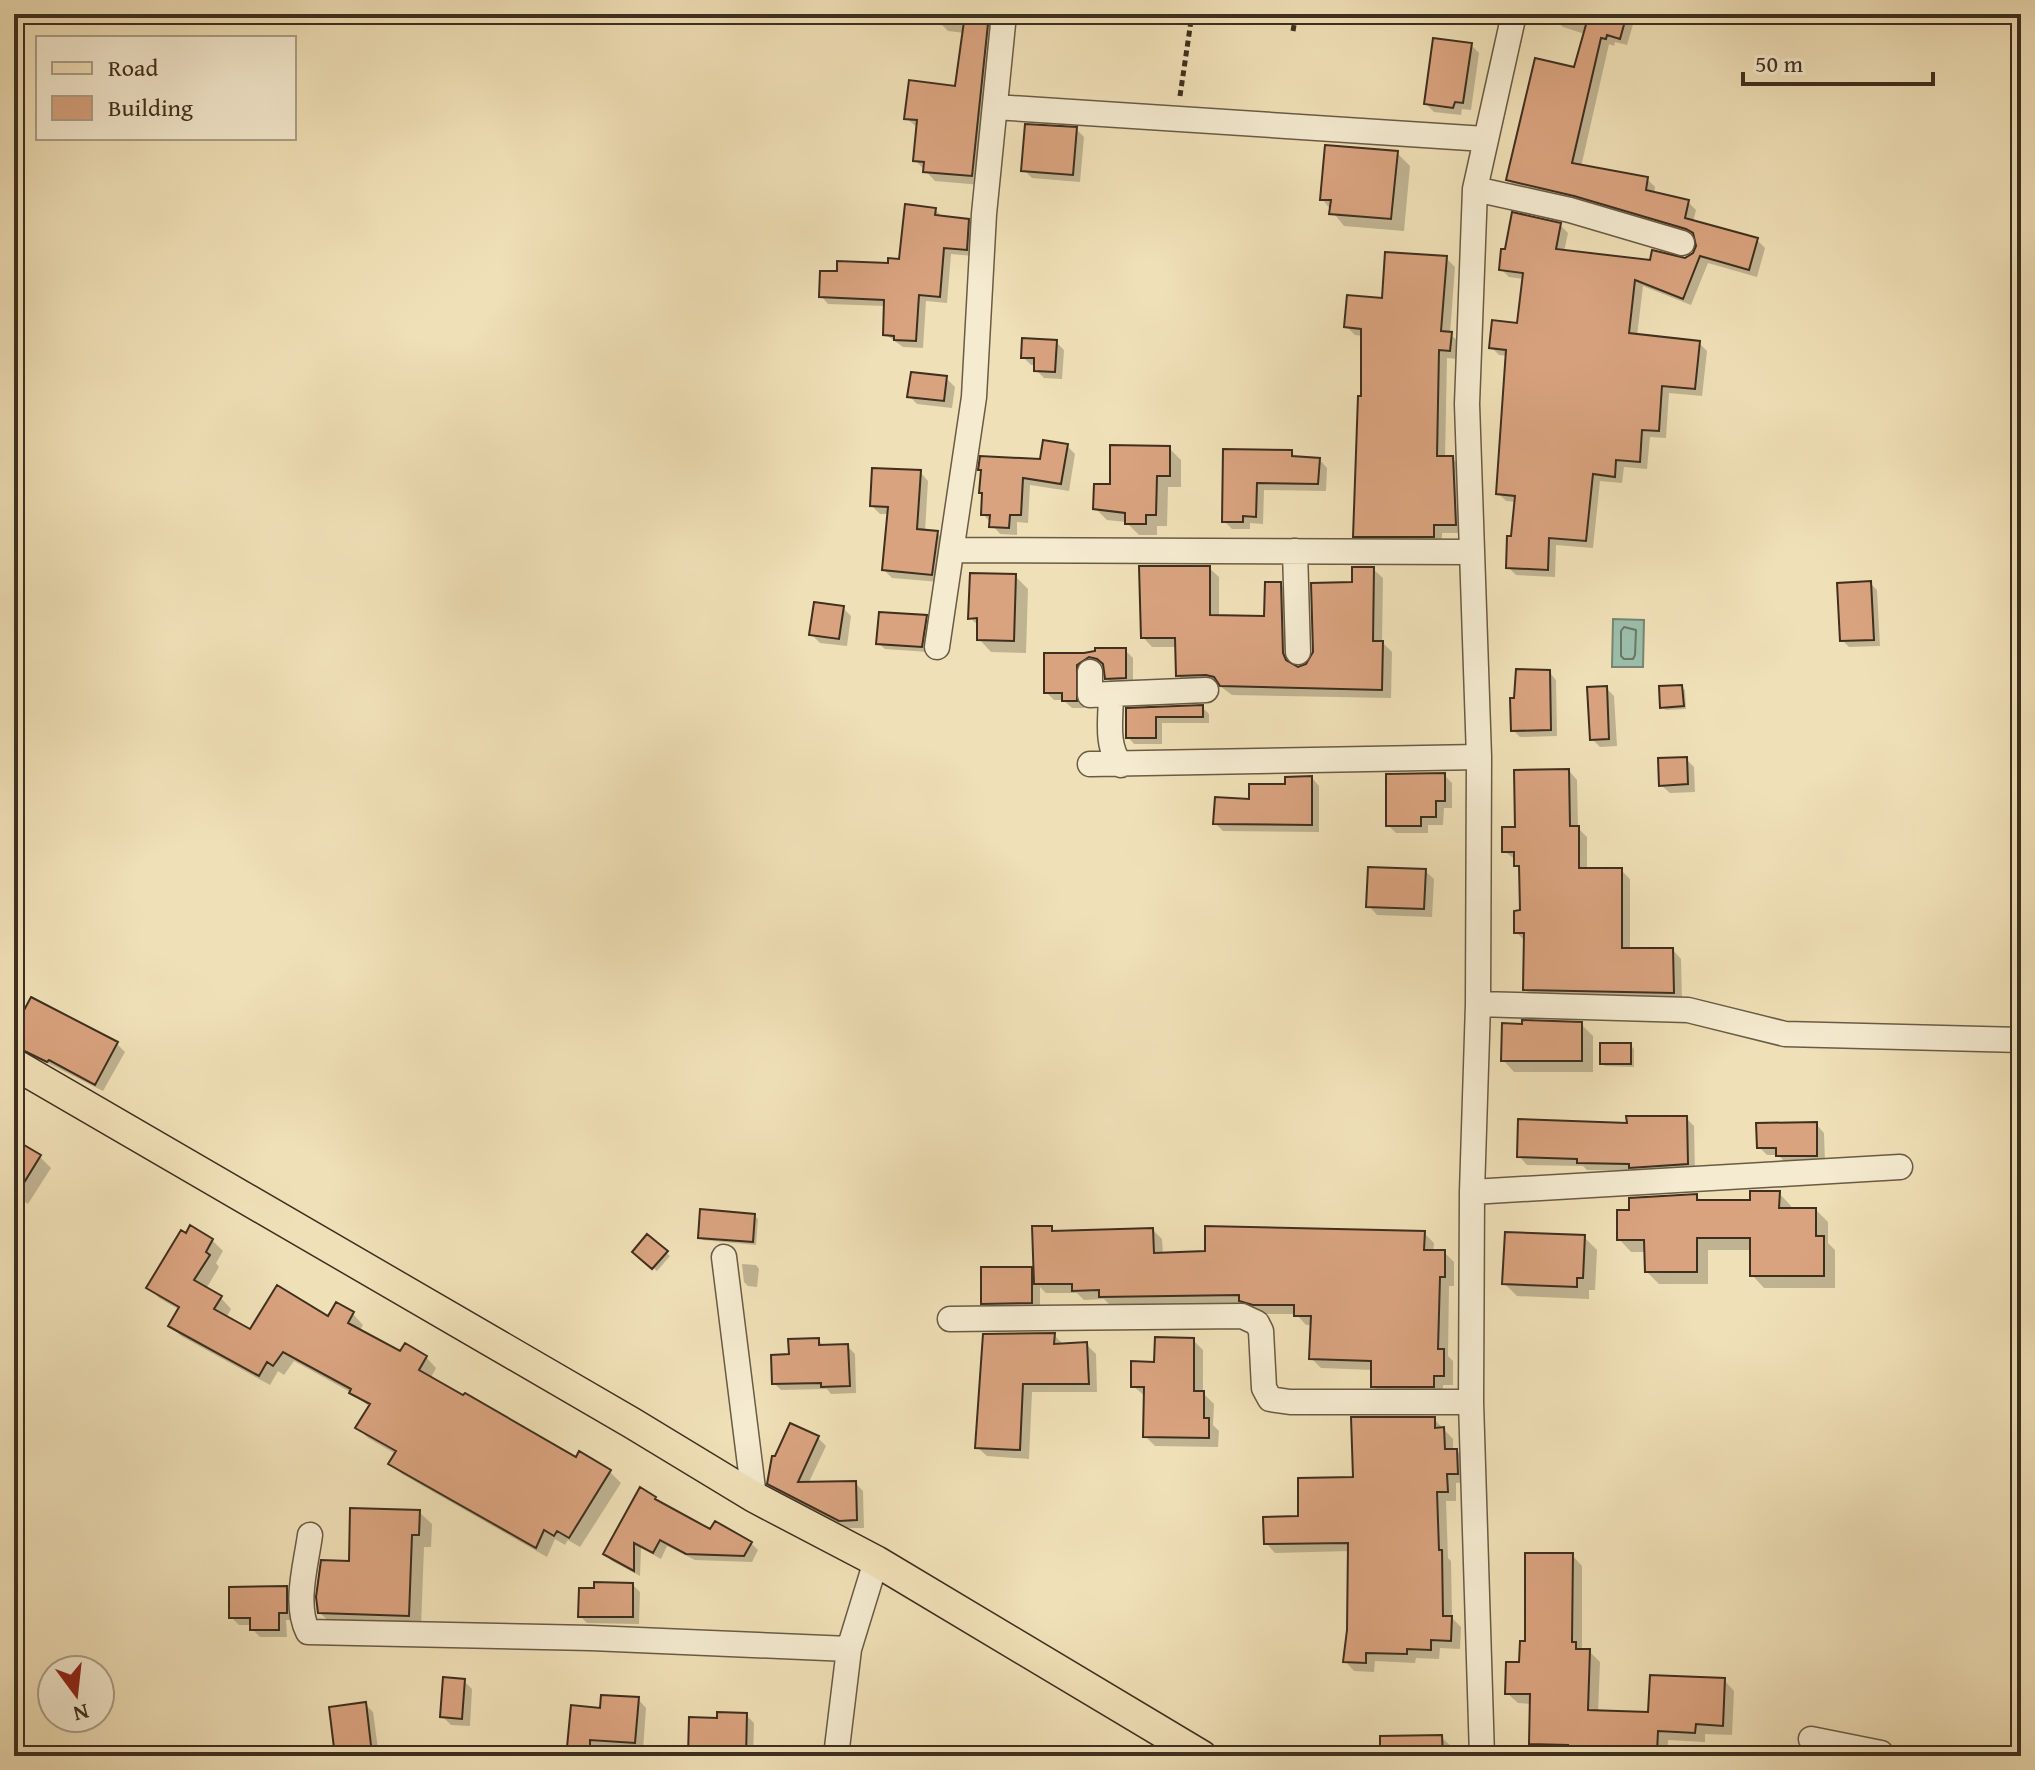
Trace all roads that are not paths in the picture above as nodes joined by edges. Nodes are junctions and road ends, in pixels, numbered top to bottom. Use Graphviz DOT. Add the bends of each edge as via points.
graph roads {
  1 [pos="1004,14"];
  2 [pos="1514,14"];
  3 [pos="995,107"];
  4 [pos="1485,139"];
  5 [pos="1475,189"];
  6 [pos="1682,243"];
  7 [pos="952,550"];
  8 [pos="1295,551"];
  9 [pos="1471,552"];
  10 [pos="937,647"];
  11 [pos="1298,652"];
  12 [pos="1090,672"];
  13 [pos="1206,690"];
  14 [pos="1111,694"];
  15 [pos="1479,757"];
  16 [pos="1090,764"];
  17 [pos="1121,765"];
  18 [pos="1478,1004"];
  19 [pos="2021,1040"];
  20 [pos="14,1064"];
  21 [pos="1900,1167"];
  22 [pos="1472,1192"];
  23 [pos="724,1257"];
  24 [pos="950,1319"];
  25 [pos="1471,1402"];
  26 [pos="754,1497"];
  27 [pos="310,1535"];
  28 [pos="876,1561"];
  29 [pos="849,1649"];
  30 [pos="1811,1739"];
  31 [pos="1881,1753"];
  32 [pos="836,1756"];
  33 [pos="1202,1756"];
  34 [pos="1482,1756"];
  1 -- 3 [label="street"];
  2 -- 4 [label="street"];
  3 -- 4 [label="street"];
  3 -- 7 [label="street" via="974,397"];
  4 -- 5 [label="street"];
  5 -- 6 [label="street"];
  5 -- 9 [label="street" via="1467,404"];
  7 -- 8 [label="street"];
  7 -- 10 [label="street"];
  8 -- 9 [label="street"];
  8 -- 11 [label="street"];
  9 -- 15 [label="street"];
  12 -- 14 [label="street" via="1090,695"];
  13 -- 14 [label="street"];
  14 -- 17 [label="street" via="1111,744"];
  15 -- 17 [label="street"];
  15 -- 18 [label="street"];
  16 -- 17 [label="street"];
  18 -- 19 [label="street" via="1688,1010 1785,1034"];
  18 -- 22 [label="street"];
  20 -- 26 [label="main road"];
  21 -- 22 [label="street"];
  22 -- 25 [label="street"];
  23 -- 26 [label="street"];
  24 -- 25 [label="street" via="1242,1316 1261,1331 1264,1388 1270,1399"];
  25 -- 34 [label="street"];
  26 -- 28 [label="main road"];
  27 -- 29 [label="street" via="302,1600 308,1632"];
  28 -- 29 [label="street"];
  28 -- 33 [label="main road"];
  29 -- 32 [label="street"];
  30 -- 31 [label="street"];
}
